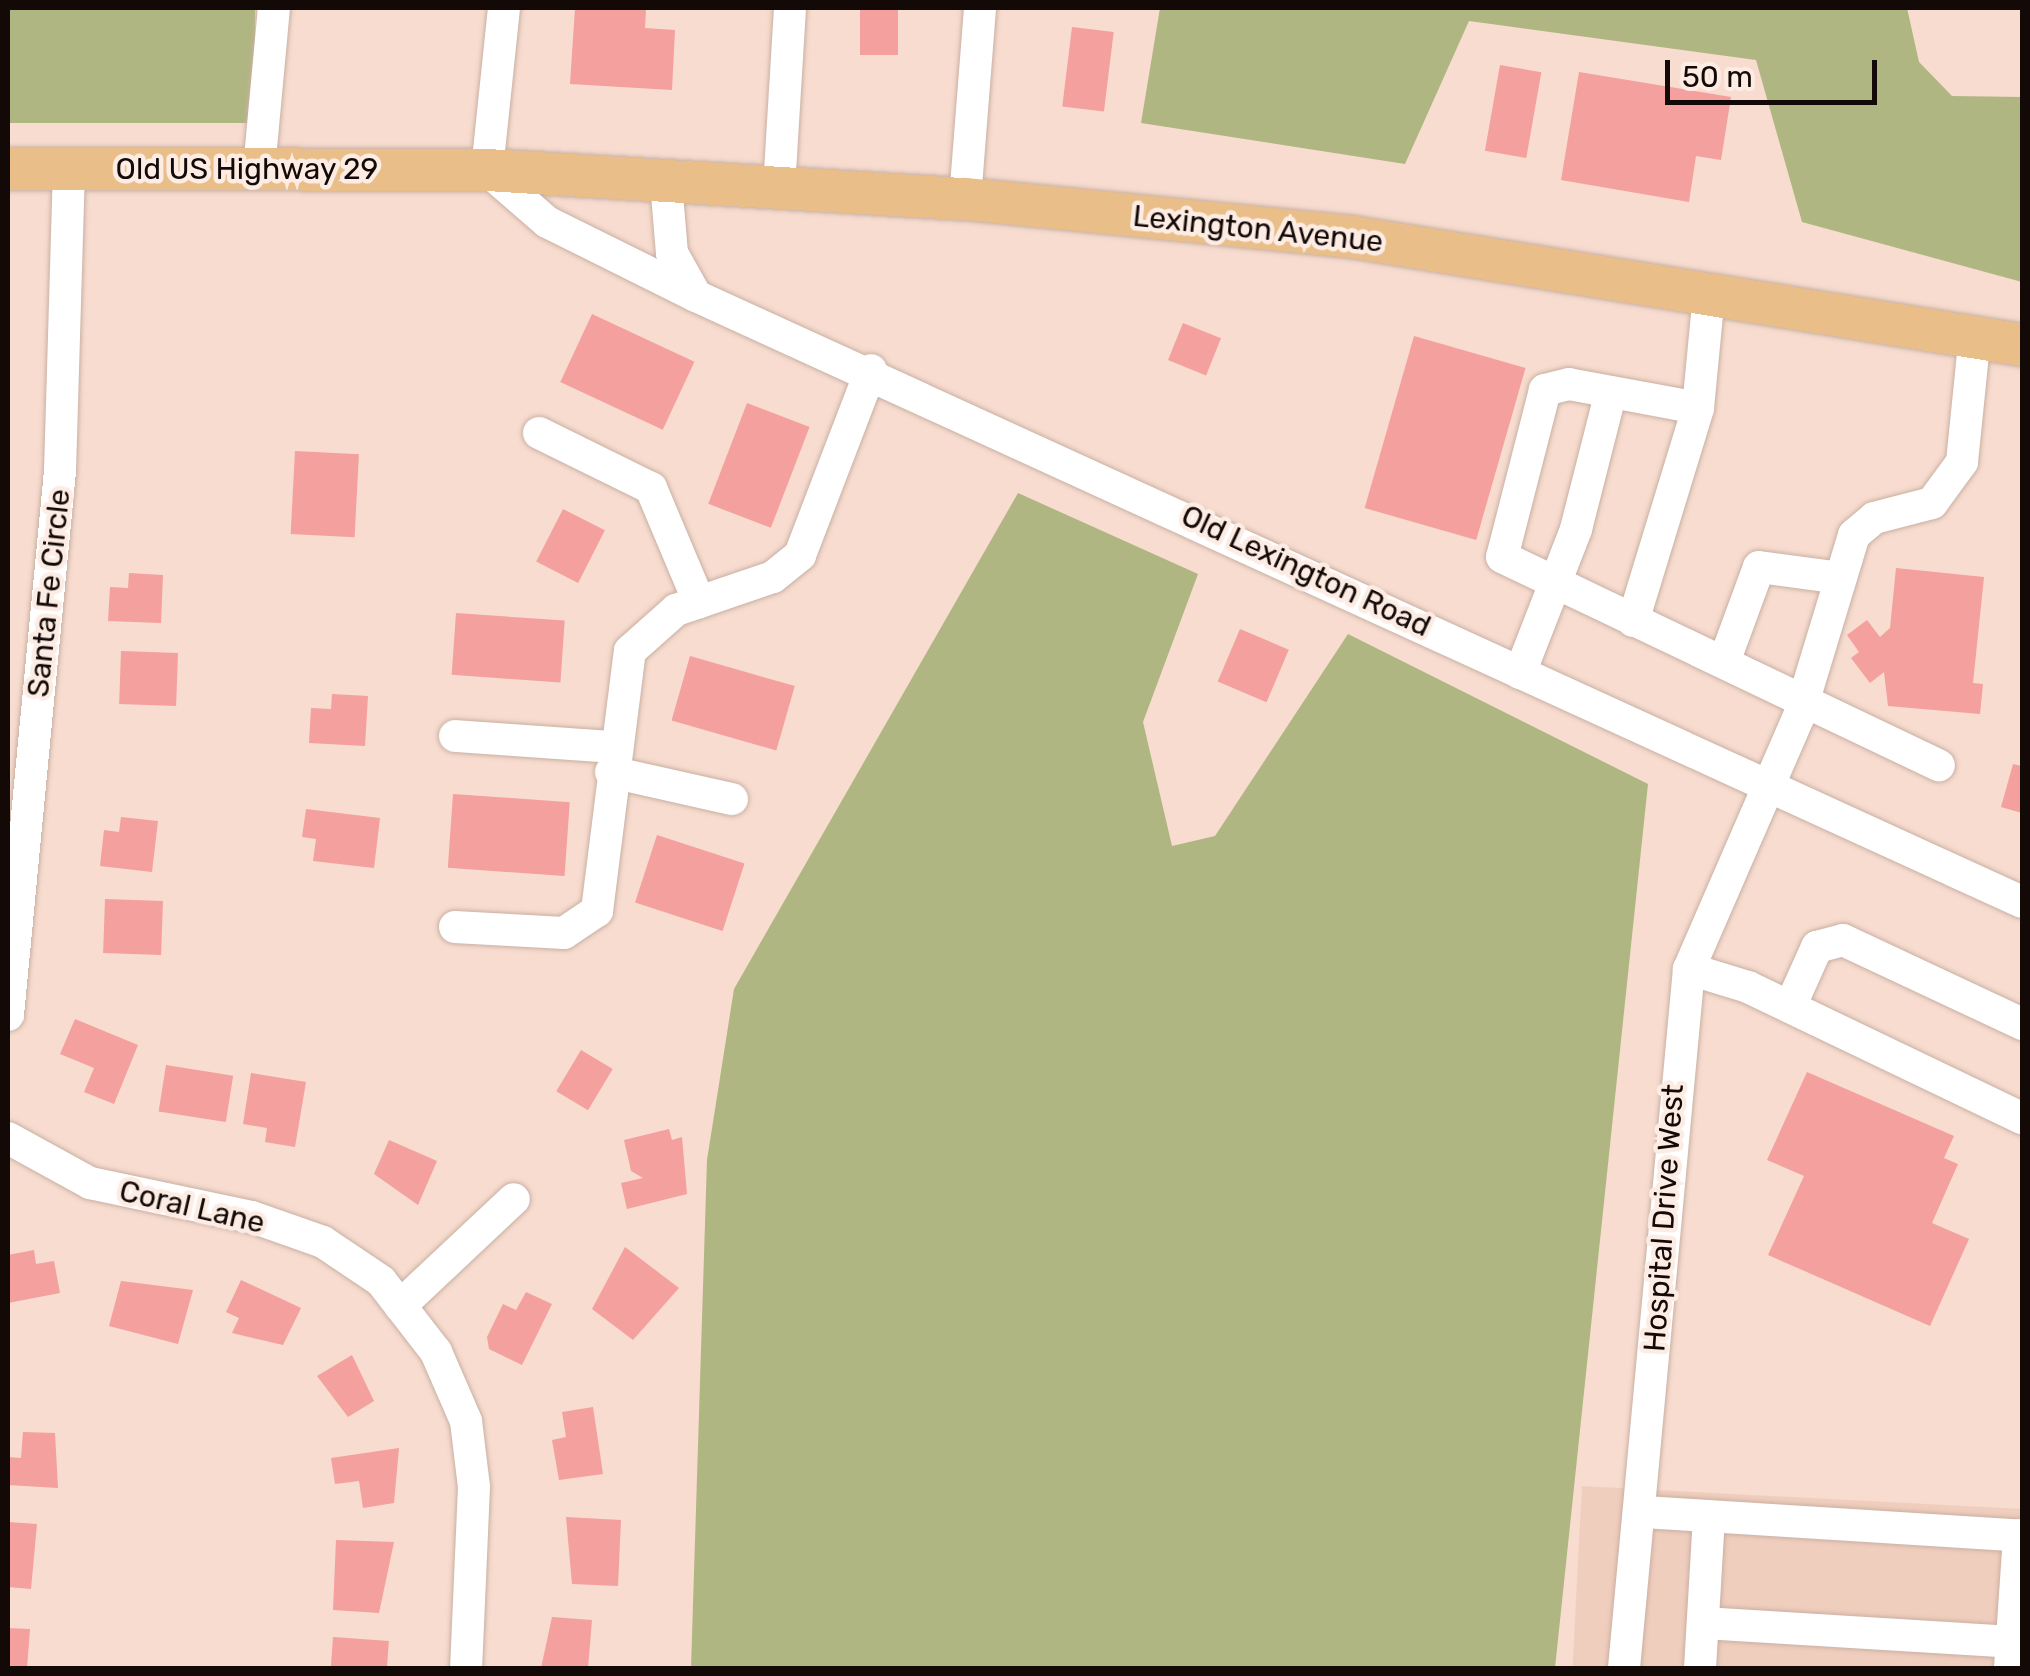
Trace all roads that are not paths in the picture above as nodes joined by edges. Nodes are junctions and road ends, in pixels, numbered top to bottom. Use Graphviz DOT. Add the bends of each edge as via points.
graph roads {
  1 [pos="274,8"];
  2 [pos="504,8"];
  3 [pos="790,8"];
  4 [pos="980,8"];
  5 [pos="8,169"];
  6 [pos="69,169"];
  7 [pos="259,169"];
  8 [pos="487,170"];
  9 [pos="666,182"];
  10 [pos="779,188"];
  11 [pos="966,199"];
  12 [pos="1709,293"];
  13 [pos="696,296"];
  14 [pos="1975,335"];
  15 [pos="2022,345"];
  16 [pos="871,370"];
  17 [pos="1611,392"];
  18 [pos="1698,408"];
  19 [pos="539,433"];
  20 [pos="1834,576"];
  21 [pos="1554,586"];
  22 [pos="699,602"];
  23 [pos="1633,621"];
  24 [pos="1724,662"];
  25 [pos="1520,673"];
  26 [pos="1804,697"];
  27 [pos="455,736"];
  28 [pos="612,759"];
  29 [pos="1940,765"];
  30 [pos="1766,783"];
  31 [pos="732,799"];
  32 [pos="2022,902"];
  33 [pos="455,928"];
  34 [pos="1689,969"];
  35 [pos="1790,1007"];
  36 [pos="8,1015"];
  37 [pos="2022,1024"];
  38 [pos="2022,1118"];
  39 [pos="8,1138"];
  40 [pos="514,1199"];
  41 [pos="400,1306"];
  42 [pos="1644,1512"];
  43 [pos="1709,1516"];
  44 [pos="2021,1535"];
  45 [pos="1704,1622"];
  46 [pos="2011,1655"];
  47 [pos="466,1668"];
  48 [pos="1624,1668"];
  49 [pos="1700,1668"];
  1 -- 7 [label="street"];
  2 -- 8 [label="street"];
  3 -- 10 [label="street"];
  4 -- 11 [label="street"];
  5 -- 6 [label="main road, Old US Highway 29"];
  6 -- 7 [label="main road, Old US Highway 29"];
  6 -- 36 [label="street, Santa Fe Circle" via="60,471"];
  7 -- 8 [label="main road, Old US Highway 29"];
  8 -- 9 [label="main road, Lexington Avenue"];
  8 -- 13 [label="street, Old Lexington Road" via="547,222"];
  9 -- 10 [label="main road, Lexington Avenue"];
  9 -- 13 [label="street" via="672,253"];
  10 -- 11 [label="main road, Lexington Avenue"];
  11 -- 12 [label="main road, Lexington Avenue" via="1352,236"];
  12 -- 14 [label="main road, Lexington Avenue"];
  12 -- 18 [label="street"];
  13 -- 16 [label="street, Old Lexington Road"];
  14 -- 15 [label="main road, Lexington Avenue"];
  14 -- 20 [label="street" via="1962,462 1950,488 1932,503 1874,518"];
  16 -- 22 [label="street" via="800,556 773,576"];
  16 -- 25 [label="street, Old Lexington Road"];
  17 -- 18 [label="street"];
  17 -- 21 [label="street"];
  17 -- 21 [label="street" via="1544,390 1505,523 1502,557"];
  18 -- 23 [label="street"];
  19 -- 22 [label="street" via="652,488"];
  20 -- 24 [label="street" via="1759,567"];
  20 -- 26 [label="street, Hospital Drive West"];
  21 -- 23 [label="street"];
  21 -- 25 [label="street"];
  22 -- 28 [label="street" via="656,622 630,651"];
  23 -- 24 [label="street"];
  24 -- 26 [label="street"];
  25 -- 30 [label="street, Old Lexington Road"];
  26 -- 29 [label="street"];
  26 -- 30 [label="street, Hospital Drive West"];
  27 -- 28 [label="street"];
  28 -- 31 [label="street"];
  28 -- 33 [label="street" via="597,911 564,933"];
  30 -- 32 [label="street, Old Lexington Road"];
  30 -- 34 [label="street, Hospital Drive West"];
  34 -- 35 [label="street"];
  34 -- 42 [label="street, Hospital Drive West" via="1666,1166"];
  35 -- 37 [label="street" via="1817,947 1843,940"];
  35 -- 38 [label="street"];
  39 -- 41 [label="street, Coral Lane" via="90,1182 252,1216 323,1242"];
  40 -- 41 [label="street"];
  41 -- 47 [label="street, Coral Lane" via="436,1352 466,1421 474,1487"];
  42 -- 43 [label="street"];
  42 -- 48 [label="street, Hospital Drive West"];
  43 -- 44 [label="street"];
  43 -- 45 [label="street"];
  44 -- 46 [label="street"];
  45 -- 46 [label="street"];
  45 -- 49 [label="street"];
}
